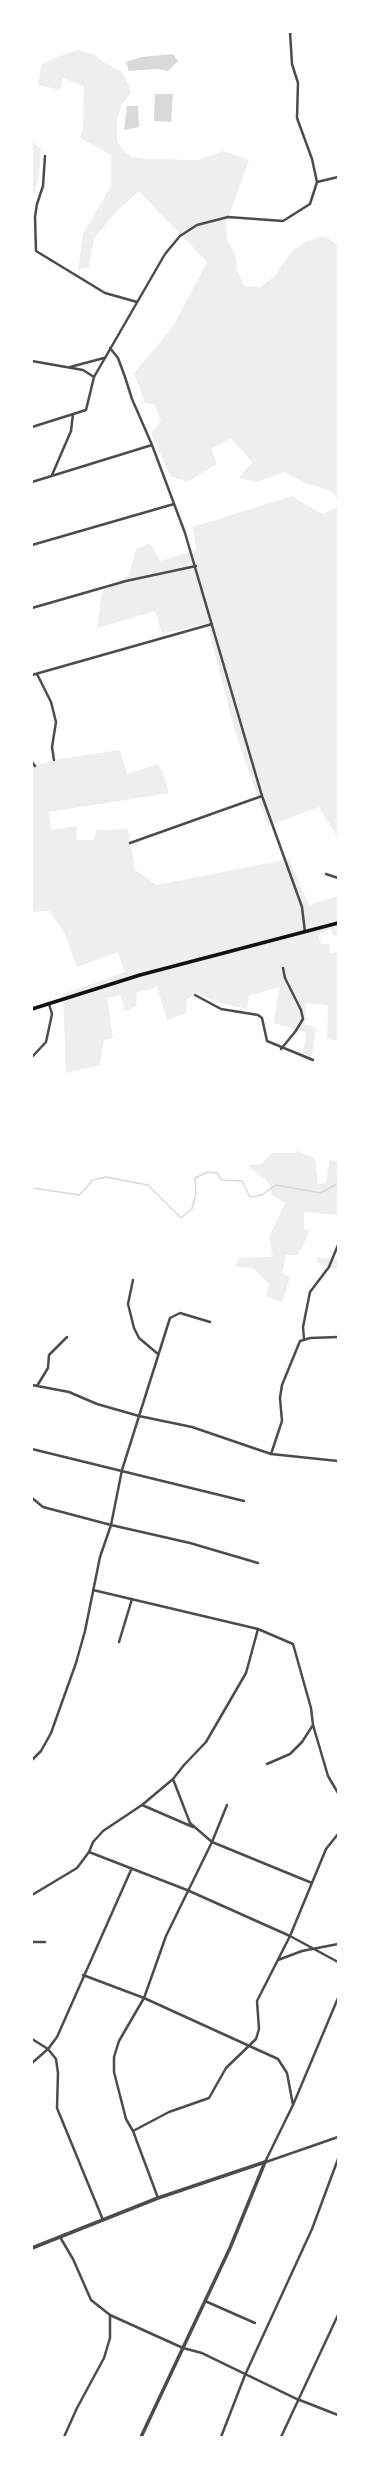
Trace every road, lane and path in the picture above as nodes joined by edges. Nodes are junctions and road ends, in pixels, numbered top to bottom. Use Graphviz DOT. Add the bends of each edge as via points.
graph roads {
  1 [pos="290,32"];
  2 [pos="45,156"];
  3 [pos="338,177"];
  4 [pos="317,182"];
  5 [pos="137,302"];
  6 [pos="110,348"];
  7 [pos="105,358"];
  8 [pos="32,361"];
  9 [pos="70,367"];
  10 [pos="94,377"];
  11 [pos="73,414"];
  12 [pos="32,427"];
  13 [pos="152,445"];
  14 [pos="52,476"];
  15 [pos="32,482"];
  16 [pos="174,504"];
  17 [pos="32,545"];
  18 [pos="196,566"];
  19 [pos="32,608"];
  20 [pos="212,624"];
  21 [pos="37,674"];
  22 [pos="32,675"];
  23 [pos="54,760"];
  24 [pos="32,762"];
  25 [pos="35,766"];
  26 [pos="262,796"];
  27 [pos="130,843"];
  28 [pos="326,874"];
  29 [pos="338,878"];
  30 [pos="338,923"];
  31 [pos="305,932"];
  32 [pos="284,968"];
  33 [pos="195,995"];
  34 [pos="49,1004"];
  35 [pos="32,1009"];
  36 [pos="281,1048"];
  37 [pos="32,1057"];
  38 [pos="313,1060"];
  39 [pos="338,1245"];
  40 [pos="133,1280"];
  41 [pos="210,1322"];
  42 [pos="338,1337"];
  43 [pos="67,1338"];
  44 [pos="304,1339"];
  45 [pos="159,1354"];
  46 [pos="32,1385"];
  47 [pos="37,1386"];
  48 [pos="139,1416"];
  49 [pos="32,1449"];
  50 [pos="271,1454"];
  51 [pos="338,1461"];
  52 [pos="122,1470"];
  53 [pos="32,1498"];
  54 [pos="244,1501"];
  55 [pos="111,1526"];
  56 [pos="258,1563"];
  57 [pos="93,1590"];
  58 [pos="132,1599"];
  59 [pos="258,1630"];
  60 [pos="119,1642"];
  61 [pos="313,1725"];
  62 [pos="32,1760"];
  63 [pos="267,1764"];
  64 [pos="174,1779"];
  65 [pos="338,1793"];
  66 [pos="142,1805"];
  67 [pos="227,1805"];
  68 [pos="193,1827"];
  69 [pos="338,1834"];
  70 [pos="212,1842"];
  71 [pos="89,1852"];
  72 [pos="132,1870"];
  73 [pos="312,1883"];
  74 [pos="187,1890"];
  75 [pos="32,1895"];
  76 [pos="290,1936"];
  77 [pos="32,1942"];
  78 [pos="46,1942"];
  79 [pos="338,1944"];
  80 [pos="313,1948"];
  81 [pos="278,1960"];
  82 [pos="338,1962"];
  83 [pos="83,1975"];
  84 [pos="144,1998"];
  85 [pos="338,1998"];
  86 [pos="32,2039"];
  87 [pos="247,2046"];
  88 [pos="48,2049"];
  89 [pos="32,2063"];
  90 [pos="293,2105"];
  91 [pos="133,2131"];
  92 [pos="338,2137"];
  93 [pos="338,2159"];
  94 [pos="265,2162"];
  95 [pos="158,2198"];
  96 [pos="103,2221"];
  97 [pos="60,2237"];
  98 [pos="32,2248"];
  99 [pos="205,2301"];
  100 [pos="338,2315"];
  101 [pos="110,2316"];
  102 [pos="255,2323"];
  103 [pos="183,2348"];
  104 [pos="245,2374"];
  105 [pos="297,2399"];
  106 [pos="338,2415"];
  107 [pos="64,2437"];
  108 [pos="141,2437"];
  109 [pos="221,2437"];
  110 [pos="281,2437"];
  1 -- 4 [label="street" via="292,64 298,83 296,118 312,159"];
  2 -- 5 [label="street" via="43,186 35,217 36,251 105,292"];
  3 -- 4 [label="street"];
  4 -- 5 [label="street" via="310,204 283,221 228,217 189,229 165,254"];
  5 -- 6 [label="street"];
  6 -- 7 [label="street"];
  6 -- 13 [label="street" via="118,358"];
  7 -- 9 [label="street"];
  7 -- 10 [label="street"];
  8 -- 9 [label="street"];
  9 -- 10 [label="street" via="83,370"];
  10 -- 11 [label="street" via="86,410"];
  11 -- 12 [label="street"];
  11 -- 14 [label="street" via="71,431"];
  13 -- 14 [label="street"];
  13 -- 16 [label="street"];
  14 -- 15 [label="street"];
  16 -- 17 [label="street"];
  16 -- 18 [label="street"];
  18 -- 19 [label="street" via="126,581"];
  18 -- 20 [label="street"];
  20 -- 21 [label="street"];
  20 -- 26 [label="street"];
  21 -- 22 [label="street"];
  21 -- 23 [label="street" via="51,702 56,722 52,748"];
  24 -- 25 [label="street"];
  26 -- 27 [label="street"];
  26 -- 31 [label="street" via="302,907"];
  28 -- 29 [label="street"];
  30 -- 31 [label="main road"];
  31 -- 34 [label="main road" via="140,975"];
  32 -- 36 [label="street" via="285,978 301,1010 302,1019"];
  33 -- 36 [label="street" via="222,1009 262,1018 267,1041"];
  34 -- 35 [label="main road"];
  34 -- 37 [label="street" via="52,1014 51,1027 46,1042"];
  36 -- 38 [label="street"];
  39 -- 44 [label="street" via="329,1267 310,1292 302,1327"];
  40 -- 45 [label="street" via="128,1304 134,1328 139,1338"];
  41 -- 45 [label="street" via="180,1314 173,1316 170,1318"];
  42 -- 44 [label="street"];
  43 -- 47 [label="street" via="49,1355 48,1368"];
  44 -- 50 [label="street" via="300,1341 285,1372 280,1398 282,1420"];
  45 -- 48 [label="street"];
  46 -- 47 [label="street"];
  47 -- 48 [label="street" via="69,1392 97,1404"];
  48 -- 50 [label="street" via="192,1427"];
  48 -- 52 [label="street"];
  49 -- 52 [label="street" via="74,1461"];
  50 -- 51 [label="street"];
  52 -- 54 [label="street"];
  52 -- 55 [label="street"];
  53 -- 55 [label="street" via="43,1507"];
  55 -- 56 [label="street" via="190,1543"];
  55 -- 57 [label="street" via="100,1557"];
  57 -- 58 [label="street"];
  57 -- 62 [label="street" via="85,1631 58,1714 41,1751"];
  58 -- 59 [label="street"];
  58 -- 60 [label="street"];
  59 -- 61 [label="street" via="294,1644"];
  59 -- 64 [label="street" via="246,1673 234,1698 206,1742"];
  61 -- 63 [label="street" via="290,1754"];
  61 -- 65 [label="street" via="328,1776"];
  64 -- 66 [label="street"];
  64 -- 68 [label="street"];
  66 -- 68 [label="street"];
  66 -- 71 [label="street" via="103,1831 93,1842"];
  67 -- 70 [label="street"];
  68 -- 70 [label="street"];
  69 -- 73 [label="street" via="326,1849"];
  70 -- 73 [label="street"];
  70 -- 74 [label="street"];
  71 -- 72 [label="street"];
  71 -- 75 [label="street" via="77,1868"];
  72 -- 74 [label="street"];
  72 -- 83 [label="street"];
  73 -- 76 [label="street"];
  74 -- 76 [label="street"];
  74 -- 84 [label="street" via="166,1936"];
  76 -- 80 [label="street"];
  76 -- 81 [label="street"];
  77 -- 78 [label="street"];
  79 -- 80 [label="street"];
  80 -- 81 [label="street"];
  80 -- 82 [label="street"];
  81 -- 87 [label="street" via="257,2001 259,2029 256,2039"];
  83 -- 84 [label="street"];
  83 -- 88 [label="street" via="64,2023"];
  84 -- 87 [label="street"];
  84 -- 91 [label="street" via="119,2041 114,2057 117,2088 126,2119"];
  85 -- 90 [label="street"];
  86 -- 88 [label="street"];
  87 -- 90 [label="street" via="278,2059 284,2066"];
  87 -- 91 [label="street" via="226,2068 210,2098 169,2112"];
  88 -- 89 [label="street"];
  88 -- 96 [label="street" via="56,2059 57,2108"];
  90 -- 94 [label="street"];
  91 -- 95 [label="street"];
  92 -- 94 [label="street"];
  93 -- 104 [label="street" via="312,2229"];
  94 -- 95 [label="street"];
  94 -- 99 [label="street"];
  95 -- 96 [label="street"];
  96 -- 97 [label="street"];
  97 -- 98 [label="street"];
  97 -- 101 [label="street" via="91,2300"];
  99 -- 102 [label="street"];
  99 -- 103 [label="street"];
  100 -- 105 [label="street"];
  101 -- 103 [label="street"];
  101 -- 107 [label="street" via="110,2338 104,2358"];
  103 -- 104 [label="street" via="202,2353"];
  103 -- 108 [label="street"];
  104 -- 105 [label="street"];
  104 -- 109 [label="street"];
  105 -- 106 [label="street"];
  105 -- 110 [label="street"];
}
